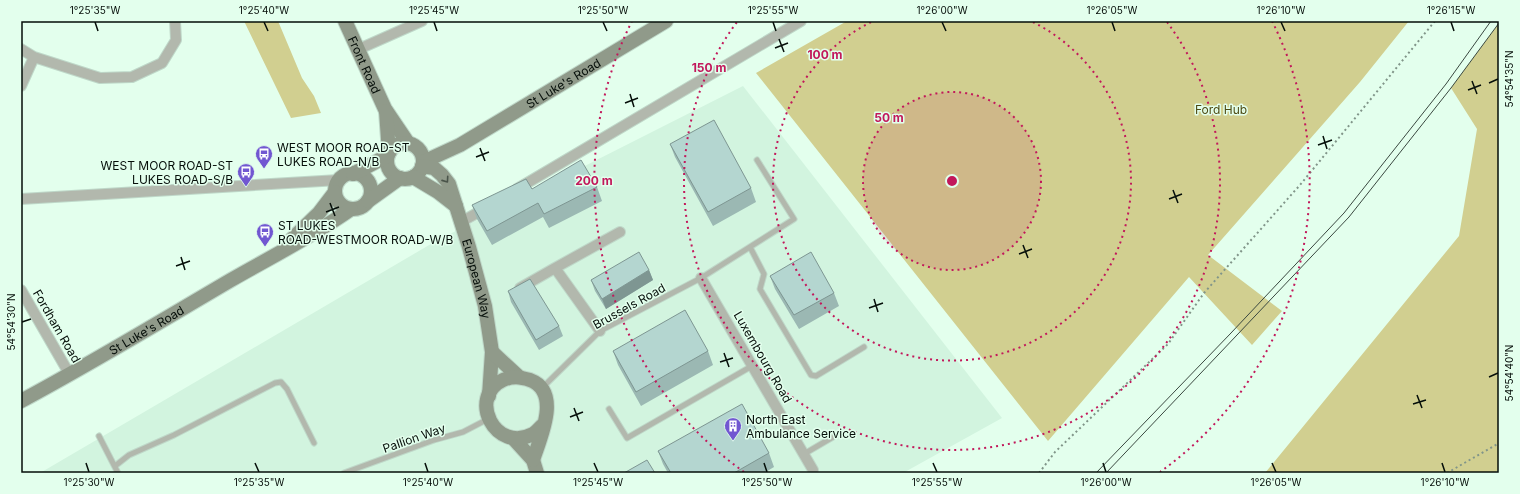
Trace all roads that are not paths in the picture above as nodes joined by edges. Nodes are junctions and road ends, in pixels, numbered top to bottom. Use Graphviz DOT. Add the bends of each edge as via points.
graph roads {
  1 [pos="175,21"];
  2 [pos="345,21"];
  3 [pos="422,21"];
  4 [pos="666,21"];
  5 [pos="801,21"];
  6 [pos="21,49"];
  7 [pos="359,49"];
  8 [pos="34,56"];
  9 [pos="21,86"];
  10 [pos="385,109"];
  11 [pos="412,145"];
  12 [pos="460,145"];
  13 [pos="388,154"];
  14 [pos="757,160"];
  15 [pos="422,164"];
  16 [pos="352,174"];
  17 [pos="406,178"];
  18 [pos="337,186"];
  19 [pos="509,194"];
  20 [pos="21,199"];
  21 [pos="368,201"];
  22 [pos="495,202"];
  23 [pos="456,206"];
  24 [pos="351,209"];
  25 [pos="461,222"];
  26 [pos="620,232"];
  27 [pos="750,247"];
  28 [pos="270,257"];
  29 [pos="555,268"];
  30 [pos="701,278"];
  31 [pos="519,288"];
  32 [pos="21,290"];
  33 [pos="600,331"];
  34 [pos="864,347"];
  35 [pos="492,352"];
  36 [pos="753,365"];
  37 [pos="70,374"];
  38 [pos="519,377"];
  39 [pos="541,388"];
  40 [pos="489,396"];
  41 [pos="21,401"];
  42 [pos="609,409"];
  43 [pos="488,419"];
  44 [pos="544,424"];
  45 [pos="99,436"];
  46 [pos="833,437"];
  47 [pos="514,438"];
  48 [pos="314,443"];
  49 [pos="804,454"];
  50 [pos="115,466"];
  51 [pos="535,466"];
  52 [pos="811,471"];
  53 [pos="118,473"];
  54 [pos="344,473"];
  1 -- 8 [label="street" via="176,40 162,64 132,77 100,78"];
  2 -- 7 [label="street, Front Road"];
  3 -- 7 [label="street"];
  4 -- 12 [label="street, St Luke's Road"];
  5 -- 19 [label="street"];
  6 -- 8 [label="street"];
  7 -- 10 [label="street, Front Road"];
  8 -- 9 [label="street"];
  10 -- 11 [label="street"];
  10 -- 13 [label="street"];
  11 -- 12 [label="street, St Luke's Road"];
  11 -- 13 [label="street" via="395,146"];
  11 -- 15 [label="street" via="422,156"];
  12 -- 15 [label="street, St Luke's Road"];
  13 -- 16 [label="street"];
  13 -- 17 [label="street" via="387,165 390,171"];
  14 -- 27 [label="lane, Brussels Road" via="794,219"];
  15 -- 17 [label="street" via="418,173"];
  15 -- 23 [label="street, European Way, one-way" via="434,168 442,175 449,184"];
  16 -- 18 [label="street" via="344,176"];
  16 -- 21 [label="street" via="362,177 368,184"];
  17 -- 21 [label="street"];
  17 -- 23 [label="street" via="438,192"];
  18 -- 20 [label="street"];
  18 -- 24 [label="street" via="339,203"];
  18 -- 28 [label="street, St Luke's Road" via="319,213 298,235"];
  21 -- 24 [label="street"];
  22 -- 25 [label="street"];
  23 -- 25 [label="street, European Way"];
  24 -- 28 [label="street, St Luke's Road" via="323,228"];
  25 -- 35 [label="street, European Way" via="485,306"];
  26 -- 29 [label="street"];
  27 -- 30 [label="lane, Brussels Road"];
  27 -- 34 [label="lane" via="764,274 760,288 811,375 816,376"];
  28 -- 37 [label="street, St Luke's Road"];
  29 -- 31 [label="street"];
  29 -- 33 [label="street"];
  30 -- 33 [label="lane, Brussels Road"];
  30 -- 36 [label="street, Luxembourg Road"];
  32 -- 37 [label="street, Fordham Road"];
  33 -- 39 [label="lane, Brussels Road"];
  35 -- 38 [label="street"];
  35 -- 40 [label="street, European Way"];
  36 -- 42 [label="lane" via="627,438"];
  36 -- 49 [label="street, Luxembourg Road"];
  37 -- 41 [label="street, St Luke's Road"];
  38 -- 39 [label="street" via="534,382"];
  38 -- 40 [label="street" via="502,380"];
  39 -- 44 [label="street" via="548,402"];
  40 -- 43 [label="street" via="486,408"];
  43 -- 47 [label="street" via="494,428 505,436"];
  43 -- 54 [label="lane, Pallion Way" via="464,432 434,440"];
  44 -- 47 [label="street" via="533,434 519,439"];
  44 -- 51 [label="street"];
  45 -- 50 [label="lane"];
  46 -- 49 [label="lane"];
  47 -- 51 [label="street"];
  48 -- 50 [label="lane" via="281,382 174,436 129,455"];
  49 -- 52 [label="street, Luxembourg Road"];
  50 -- 53 [label="lane"];
}
